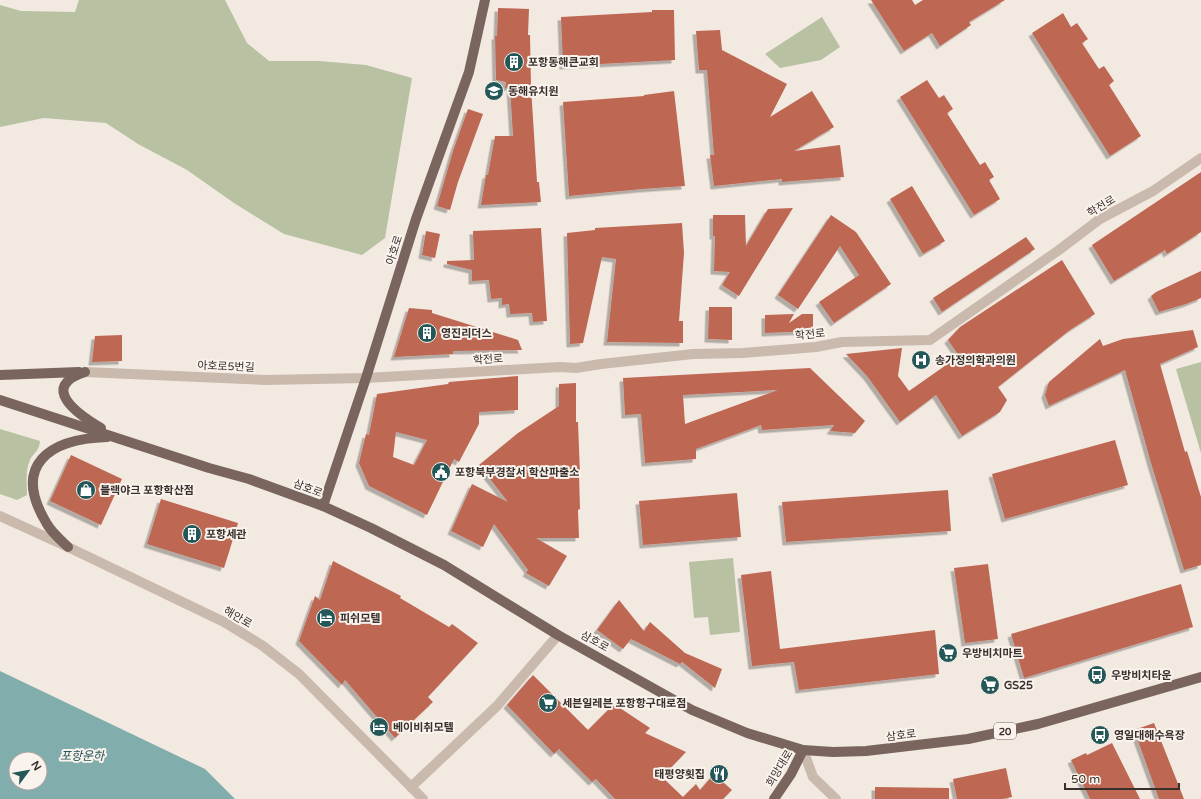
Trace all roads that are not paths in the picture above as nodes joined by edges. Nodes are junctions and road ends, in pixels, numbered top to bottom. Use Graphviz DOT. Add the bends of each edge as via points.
graph roads {
  1 [pos="485,0"];
  2 [pos="1201,158"];
  3 [pos="85,372"];
  4 [pos="0,375"];
  5 [pos="366,378"];
  6 [pos="0,400"];
  7 [pos="114,437"];
  8 [pos="323,506"];
  9 [pos="0,516"];
  10 [pos="68,547"];
  11 [pos="558,635"];
  12 [pos="1201,677"];
  13 [pos="803,750"];
  14 [pos="411,787"];
  15 [pos="424,799"];
  16 [pos="774,799"];
  17 [pos="836,799"];
  1 -- 5 [label="main road, 아호로" via="469,72 416,219"];
  2 -- 5 [label="street, 학전로" via="1153,191 1100,219 930,340 842,342 816,347 743,353 693,354 576,368"];
  3 -- 4 [label="main road"];
  3 -- 5 [label="street, 아호로5번길" via="265,380"];
  3 -- 7 [label="main road" via="72,376 66,383 65,398 76,412"];
  5 -- 8 [label="main road, 아호로"];
  6 -- 7 [label="main road, 삼호로"];
  7 -- 8 [label="main road, 삼호로" via="248,479"];
  7 -- 10 [label="main road" via="88,438 64,444 42,458 36,467 33,478 34,493 39,507 48,526"];
  8 -- 11 [label="main road, 삼호로" via="444,565"];
  9 -- 10 [label="street, 해안로"];
  10 -- 14 [label="street, 해안로" via="224,622 263,646 299,674"];
  11 -- 13 [label="main road, 삼호로" via="721,724"];
  11 -- 14 [label="street" via="497,706"];
  12 -- 13 [label="main road, 삼호로 / 20" via="1038,724 968,738 866,751"];
  13 -- 16 [label="main road, 희망대로"];
  13 -- 17 [label="street" via="813,777"];
  14 -- 15 [label="street, 해안로"];
}
